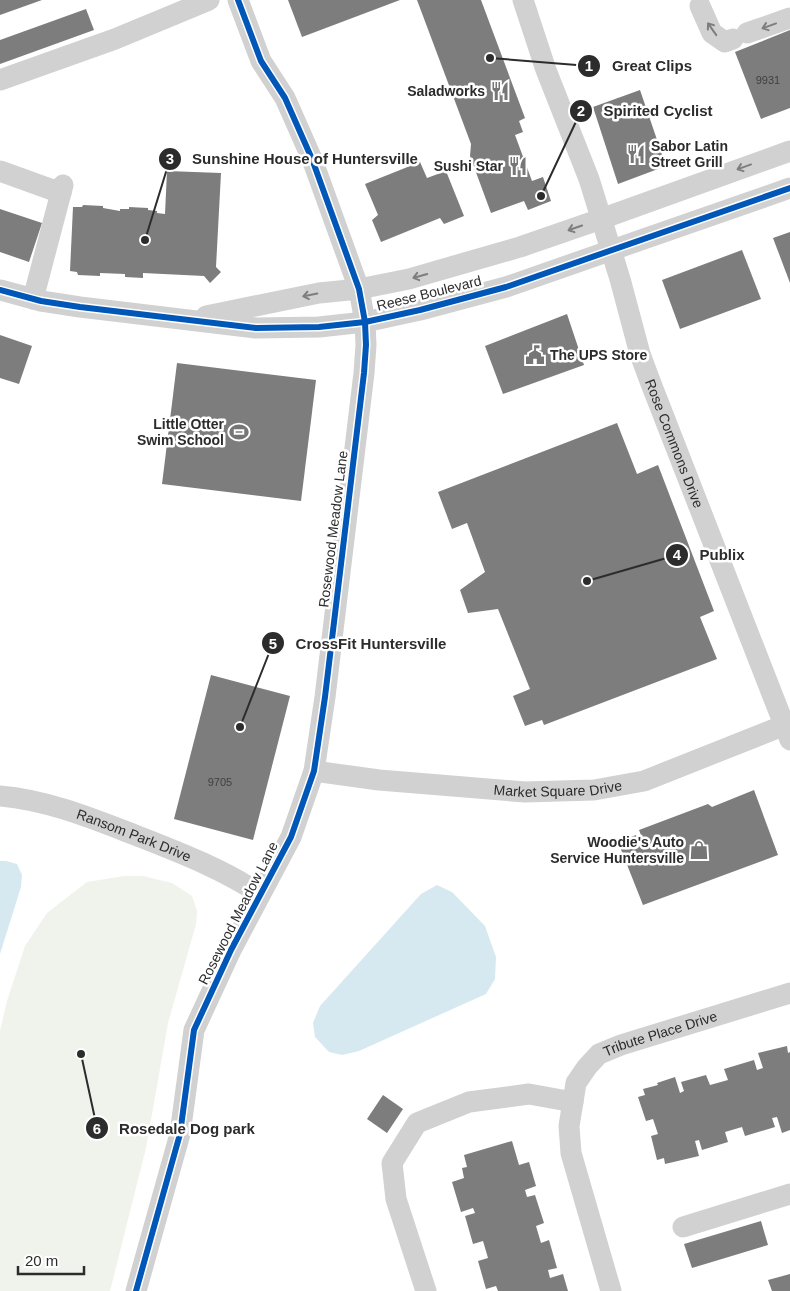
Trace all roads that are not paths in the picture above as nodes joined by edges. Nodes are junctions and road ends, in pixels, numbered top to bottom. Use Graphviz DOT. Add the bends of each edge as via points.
graph roads {
  1 [pos="238,0"];
  2 [pos="523,0"];
  3 [pos="197,2"];
  4 [pos="700,6"];
  5 [pos="790,18"];
  6 [pos="0,80"];
  7 [pos="790,150"];
  8 [pos="0,171"];
  9 [pos="790,188"];
  10 [pos="601,220"];
  11 [pos="611,251"];
  12 [pos="0,290"];
  13 [pos="358,290"];
  14 [pos="33,299"];
  15 [pos="187,320"];
  16 [pos="365,322"];
  17 [pos="788,730"];
  18 [pos="314,771"];
  19 [pos="0,796"];
  20 [pos="260,894"];
  21 [pos="790,993"];
  22 [pos="573,1102"];
  23 [pos="790,1194"];
  24 [pos="683,1227"];
  25 [pos="136,1291"];
  26 [pos="426,1291"];
  27 [pos="611,1291"];
  1 -- 13 [label="street, Rosewood Meadow Lane" via="261,61 285,98 312,159"];
  2 -- 10 [label="street, Rose Commons Drive"];
  3 -- 6 [label="street" via="115,39"];
  5 -- 4 [label="street, one-way" via="725,42 712,33"];
  7 -- 10 [label="street, Reese Boulevard, one-way"];
  8 -- 14 [label="street" via="62,189"];
  9 -- 11 [label="street, Reese Boulevard"];
  10 -- 11 [label="street, Rose Commons Drive"];
  10 -- 13 [label="street, Reese Boulevard, one-way" via="466,263"];
  11 -- 16 [label="street, Reese Boulevard" via="506,287"];
  11 -- 17 [label="street, Rose Commons Drive" via="640,354 663,417"];
  12 -- 14 [label="street, Reese Boulevard"];
  13 -- 15 [label="street, Reese Boulevard, one-way" via="319,293"];
  13 -- 16 [label="street, Rosewood Meadow Lane"];
  14 -- 15 [label="street, Reese Boulevard"];
  15 -- 16 [label="street, Reese Boulevard" via="256,328"];
  16 -- 18 [label="street, Rosewood Meadow Lane" via="364,373"];
  17 -- 18 [label="street, Market Square Drive" via="644,781 594,790 525,792 379,780"];
  18 -- 20 [label="street, Rosewood Meadow Lane" via="291,837"];
  19 -- 20 [label="street, Ransom Park Drive" via="24,798 76,812 196,859"];
  20 -- 25 [label="street, Rosewood Meadow Lane" via="194,1030 180,1134"];
  21 -- 22 [label="street, Tribute Place Drive" via="599,1054 576,1083"];
  22 -- 26 [label="street" via="529,1094 469,1102 417,1123 392,1163 396,1200"];
  22 -- 27 [label="street, Tribute Place Drive" via="569,1126 571,1152"];
  23 -- 24 [label="street"];
}
